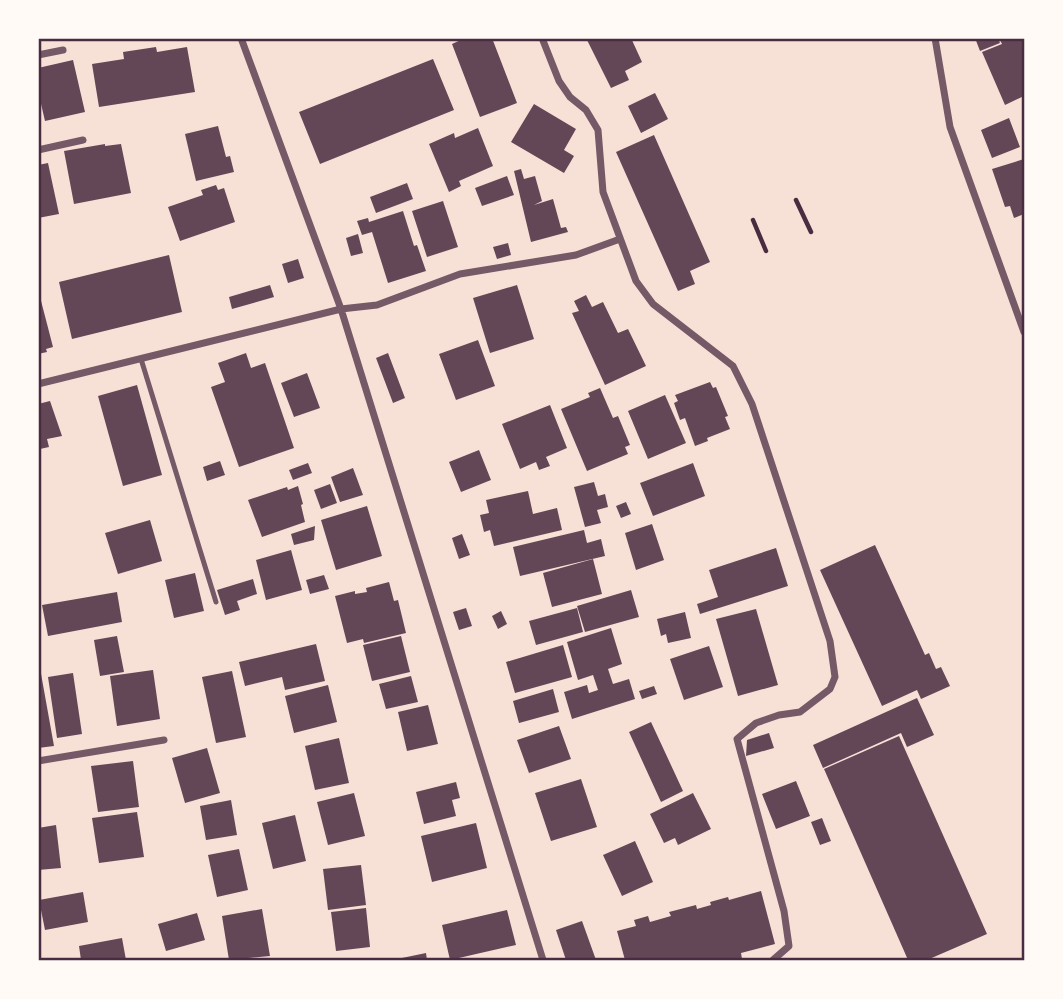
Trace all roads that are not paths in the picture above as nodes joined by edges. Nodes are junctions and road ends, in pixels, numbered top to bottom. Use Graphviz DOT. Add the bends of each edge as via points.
graph roads {
  1 [pos="241,38"];
  2 [pos="542,38"];
  3 [pos="936,38"];
  4 [pos="63,50"];
  5 [pos="38,55"];
  6 [pos="83,140"];
  7 [pos="38,150"];
  8 [pos="620,239"];
  9 [pos="341,309"];
  10 [pos="1024,332"];
  11 [pos="141,359"];
  12 [pos="38,384"];
  13 [pos="216,602"];
  14 [pos="164,740"];
  15 [pos="38,761"];
  16 [pos="543,961"];
  17 [pos="774,961"];
  1 -- 9 [label="street"];
  2 -- 8 [label="street" via="559,81 598,130 603,192"];
  3 -- 10 [label="street" via="950,127"];
  4 -- 5 [label="street"];
  6 -- 7 [label="street"];
  8 -- 9 [label="street" via="576,255 460,274 377,305"];
  8 -- 17 [label="street" via="636,281 653,304 733,366 752,404 830,641 835,677 830,689 800,712 756,723 737,739 784,911 789,946"];
  9 -- 11 [label="street"];
  9 -- 16 [label="street"];
  11 -- 12 [label="street"];
  11 -- 13 [label="lane"];
  14 -- 15 [label="street"];
}
